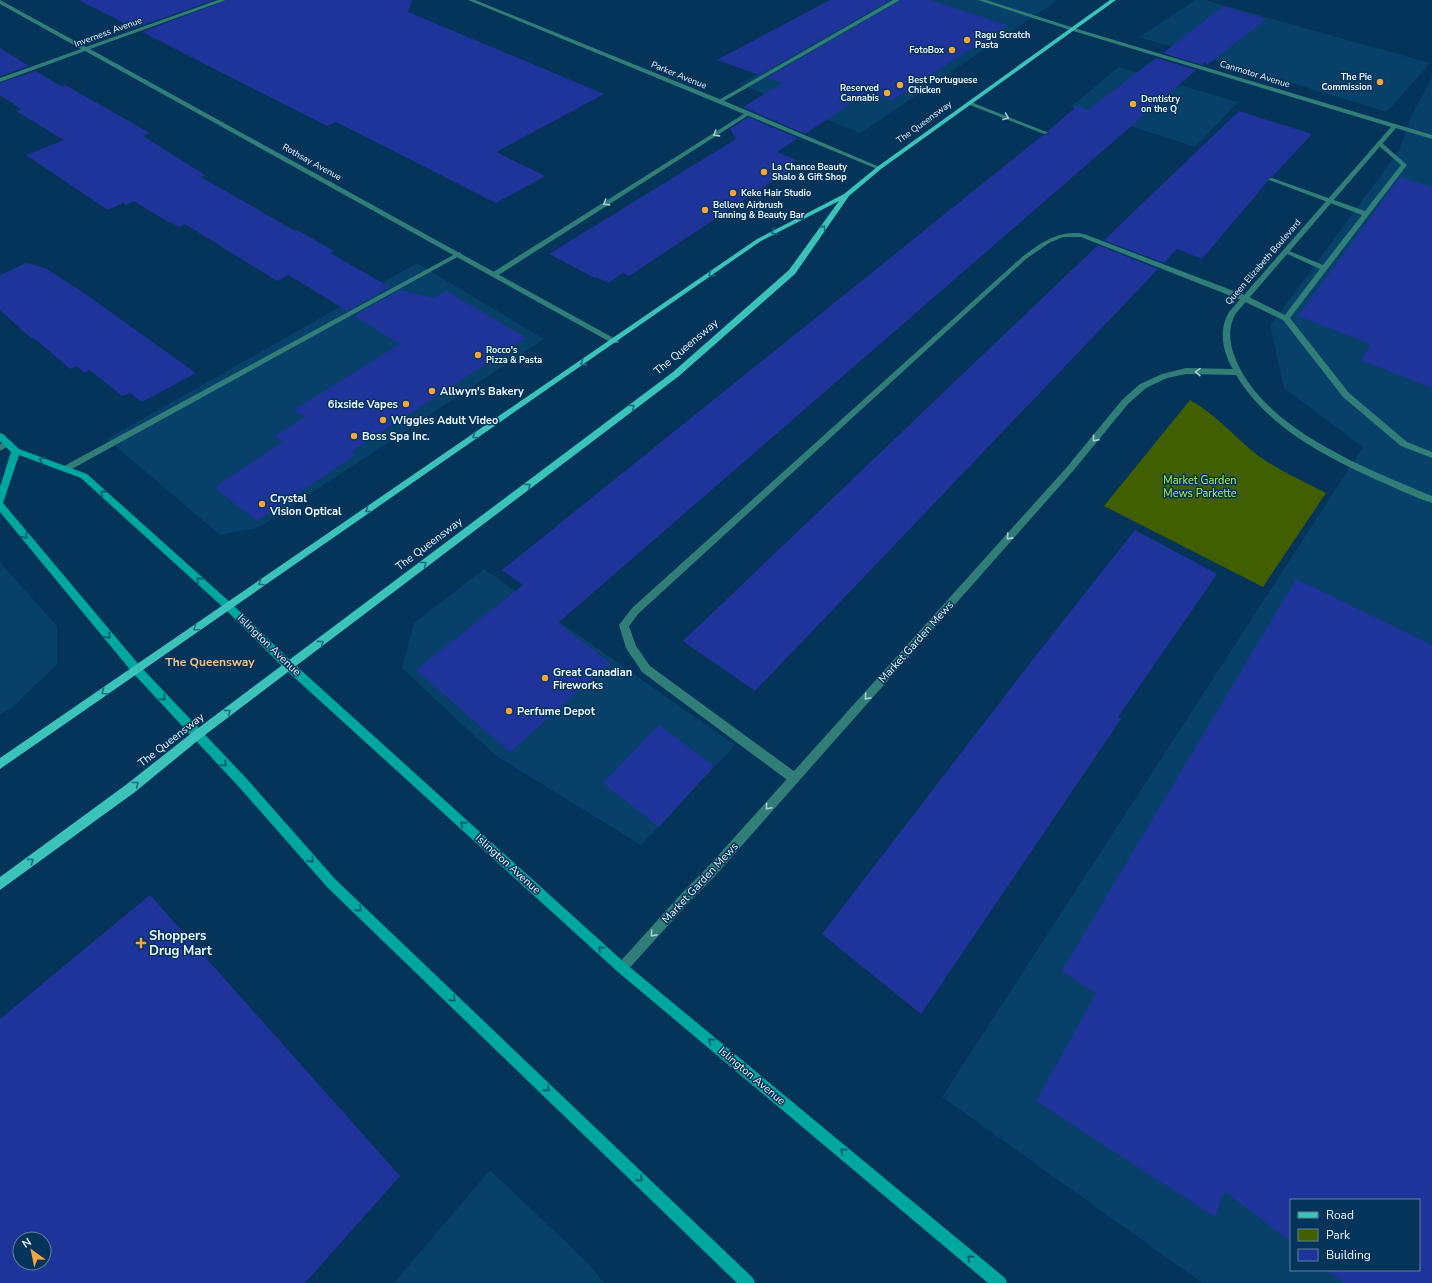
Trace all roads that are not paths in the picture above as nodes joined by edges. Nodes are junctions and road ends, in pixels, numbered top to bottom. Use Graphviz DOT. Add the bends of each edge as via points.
graph roads {
  1 [pos="223,0"];
  2 [pos="471,0"];
  3 [pos="897,0"];
  4 [pos="980,0"];
  5 [pos="1113,0"];
  6 [pos="0,2"];
  7 [pos="1072,29"];
  8 [pos="86,50"];
  9 [pos="0,80"];
  10 [pos="720,101"];
  11 [pos="969,103"];
  12 [pos="749,113"];
  13 [pos="1395,126"];
  14 [pos="1046,133"];
  15 [pos="1432,137"];
  16 [pos="1380,144"];
  17 [pos="879,168"];
  18 [pos="1270,179"];
  19 [pos="846,195"];
  20 [pos="1329,201"];
  21 [pos="1367,214"];
  22 [pos="1285,251"];
  23 [pos="459,254"];
  24 [pos="1325,268"];
  25 [pos="494,274"];
  26 [pos="1244,298"];
  27 [pos="1286,318"];
  28 [pos="615,341"];
  29 [pos="1237,372"];
  30 [pos="0,436"];
  31 [pos="9,443"];
  32 [pos="0,448"];
  33 [pos="16,451"];
  34 [pos="1432,454"];
  35 [pos="67,468"];
  36 [pos="1432,500"];
  37 [pos="0,501"];
  38 [pos="0,506"];
  39 [pos="228,606"];
  40 [pos="290,666"];
  41 [pos="136,669"];
  42 [pos="197,735"];
  43 [pos="0,764"];
  44 [pos="794,778"];
  45 [pos="0,884"];
  46 [pos="622,968"];
  47 [pos="748,1283"];
  48 [pos="1000,1283"];
  1 -- 8 [label="street, Inverness Avenue"];
  2 -- 10 [label="street, Parker Avenue"];
  3 -- 10 [label="street"];
  4 -- 7 [label="street, Canmotor Avenue"];
  5 -- 7 [label="main road, The Queensway"];
  6 -- 8 [label="street, Rothsay Avenue"];
  7 -- 11 [label="main road, The Queensway"];
  7 -- 13 [label="street, Canmotor Avenue"];
  8 -- 9 [label="street, Inverness Avenue"];
  8 -- 23 [label="street, Rothsay Avenue"];
  10 -- 12 [label="street, Parker Avenue"];
  11 -- 14 [label="street, one-way"];
  11 -- 17 [label="main road, The Queensway"];
  12 -- 17 [label="street, Parker Avenue"];
  12 -- 25 [label="street, one-way"];
  13 -- 15 [label="street, Canmotor Avenue"];
  13 -- 16 [label="street, Queen Elizabeth Boulevard"];
  16 -- 20 [label="street, Queen Elizabeth Boulevard"];
  16 -- 21 [label="street" via="1404,165"];
  17 -- 19 [label="main road, The Queensway"];
  18 -- 20 [label="street"];
  19 -- 28 [label="main road, The Queensway, one-way" via="759,240"];
  40 -- 19 [label="main road, The Queensway, one-way" via="676,374 792,272"];
  20 -- 21 [label="street"];
  20 -- 22 [label="street, Queen Elizabeth Boulevard"];
  21 -- 24 [label="street"];
  22 -- 24 [label="street"];
  22 -- 26 [label="street, Queen Elizabeth Boulevard"];
  23 -- 25 [label="street, Rothsay Avenue"];
  23 -- 35 [label="street"];
  24 -- 27 [label="street"];
  25 -- 28 [label="street, Rothsay Avenue"];
  26 -- 27 [label="street"];
  26 -- 29 [label="street, Queen Elizabeth Boulevard" via="1230,316 1227,336 1228,352"];
  26 -- 44 [label="street" via="1082,235 1062,235 1047,242 1024,258 635,610 624,625 631,648 646,669"];
  27 -- 34 [label="street" via="1346,395 1404,444"];
  28 -- 39 [label="main road, The Queensway, one-way"];
  29 -- 36 [label="street, Queen Elizabeth Boulevard" via="1258,401 1295,431 1360,468"];
  29 -- 44 [label="street, Market Garden Mews, one-way" via="1186,371 1165,376 1143,386 1125,402 1070,469"];
  30 -- 31 [label="main road"];
  31 -- 32 [label="street"];
  31 -- 33 [label="main road"];
  35 -- 33 [label="main road, Islington Avenue, one-way"];
  33 -- 37 [label="main road"];
  39 -- 35 [label="main road, Islington Avenue, one-way" via="84,476"];
  38 -- 41 [label="main road, one-way"];
  39 -- 40 [label="main road, Islington Avenue"];
  39 -- 41 [label="main road, The Queensway, one-way"];
  42 -- 40 [label="main road, The Queensway, one-way"];
  46 -- 40 [label="main road, Islington Avenue, one-way"];
  41 -- 42 [label="main road, one-way"];
  41 -- 43 [label="main road, The Queensway, one-way"];
  45 -- 42 [label="main road, The Queensway, one-way" via="131,788"];
  42 -- 47 [label="main road, one-way" via="331,883"];
  44 -- 46 [label="street, Market Garden Mews, one-way"];
  48 -- 46 [label="main road, Islington Avenue, one-way"];
}
